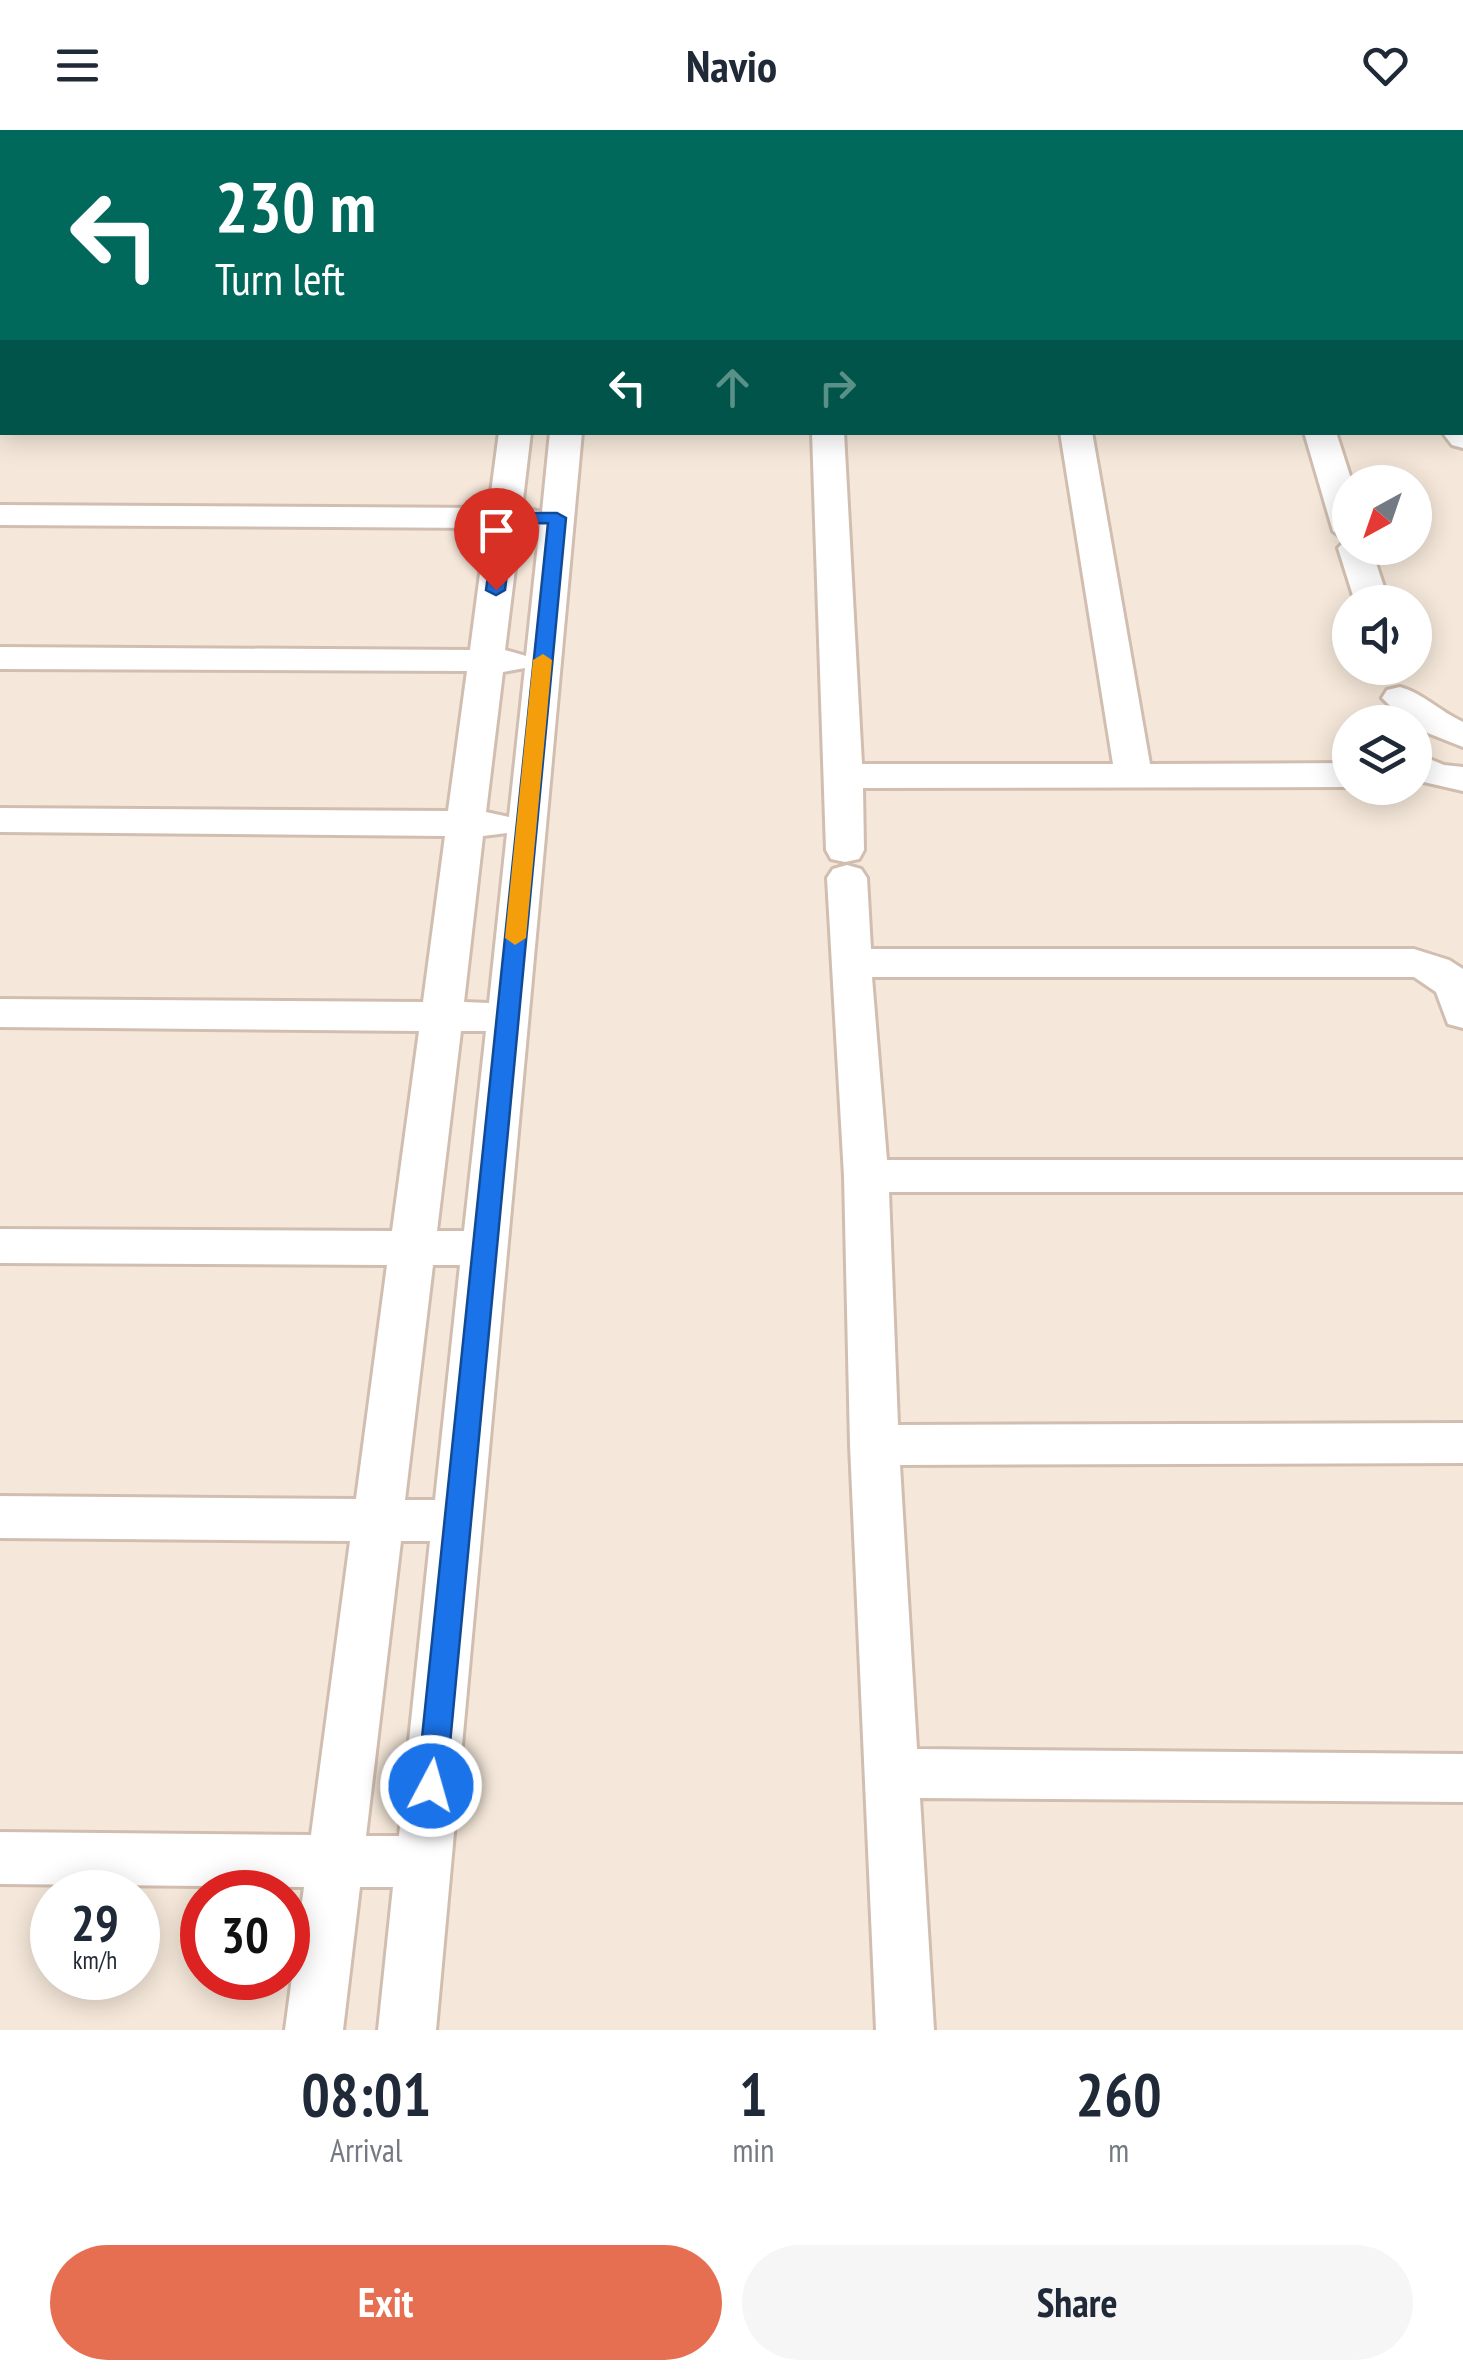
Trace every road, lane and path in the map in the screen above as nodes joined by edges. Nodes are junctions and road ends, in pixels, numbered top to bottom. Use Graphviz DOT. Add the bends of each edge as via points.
graph roads {
  1 [pos="516,435"];
  2 [pos="566,435"];
  3 [pos="828,435"];
  4 [pos="1076,435"];
  5 [pos="1321,435"];
  6 [pos="1332,472"];
  7 [pos="0,515"];
  8 [pos="504,518"];
  9 [pos="557,518"];
  10 [pos="0,658"];
  11 [pos="486,661"];
  12 [pos="543,661"];
  13 [pos="1400,696"];
  14 [pos="1432,734"];
  15 [pos="1463,736"];
  16 [pos="1332,774"];
  17 [pos="1133,775"];
  18 [pos="844,776"];
  19 [pos="0,820"];
  20 [pos="466,824"];
  21 [pos="527,824"];
  22 [pos="851,963"];
  23 [pos="0,1013"];
  24 [pos="1463,1014"];
  25 [pos="442,1016"];
  26 [pos="508,1017"];
  27 [pos="866,1176"];
  28 [pos="1463,1176"];
  29 [pos="0,1246"];
  30 [pos="413,1248"];
  31 [pos="484,1248"];
  32 [pos="1463,1443"];
  33 [pos="874,1445"];
  34 [pos="0,1518"];
  35 [pos="458,1520"];
  36 [pos="378,1521"];
  37 [pos="892,1773"];
  38 [pos="1463,1778"];
  39 [pos="0,1858"];
  40 [pos="336,1862"];
  41 [pos="424,1862"];
  42 [pos="314,2030"];
  43 [pos="407,2030"];
  44 [pos="905,2030"];
  1 -- 8 [label="street"];
  2 -- 9 [label="street"];
  3 -- 18 [label="street"];
  4 -- 17 [label="street"];
  5 -- 6 [label="street"];
  7 -- 8 [label="street"];
  8 -- 9 [label="street"];
  8 -- 11 [label="street"];
  9 -- 12 [label="street"];
  10 -- 11 [label="street"];
  11 -- 12 [label="street"];
  11 -- 20 [label="street"];
  12 -- 21 [label="street"];
  13 -- 15 [label="street" via="1424,718"];
  14 -- 15 [label="street"];
  16 -- 17 [label="street"];
  17 -- 18 [label="street"];
  18 -- 22 [label="street"];
  19 -- 20 [label="street"];
  20 -- 21 [label="street"];
  20 -- 25 [label="street"];
  21 -- 26 [label="street"];
  22 -- 24 [label="street" via="1414,963 1454,981"];
  22 -- 27 [label="street"];
  23 -- 25 [label="street"];
  25 -- 26 [label="street"];
  25 -- 30 [label="street"];
  26 -- 31 [label="street"];
  27 -- 28 [label="street"];
  27 -- 33 [label="street"];
  29 -- 30 [label="street"];
  30 -- 31 [label="street"];
  30 -- 36 [label="street"];
  31 -- 35 [label="street"];
  32 -- 33 [label="street"];
  33 -- 37 [label="street"];
  34 -- 36 [label="street"];
  35 -- 36 [label="street"];
  35 -- 41 [label="street"];
  36 -- 40 [label="street"];
  37 -- 38 [label="street"];
  37 -- 44 [label="street"];
  39 -- 40 [label="street"];
  40 -- 41 [label="street"];
  40 -- 42 [label="street"];
  41 -- 43 [label="street"];
}
